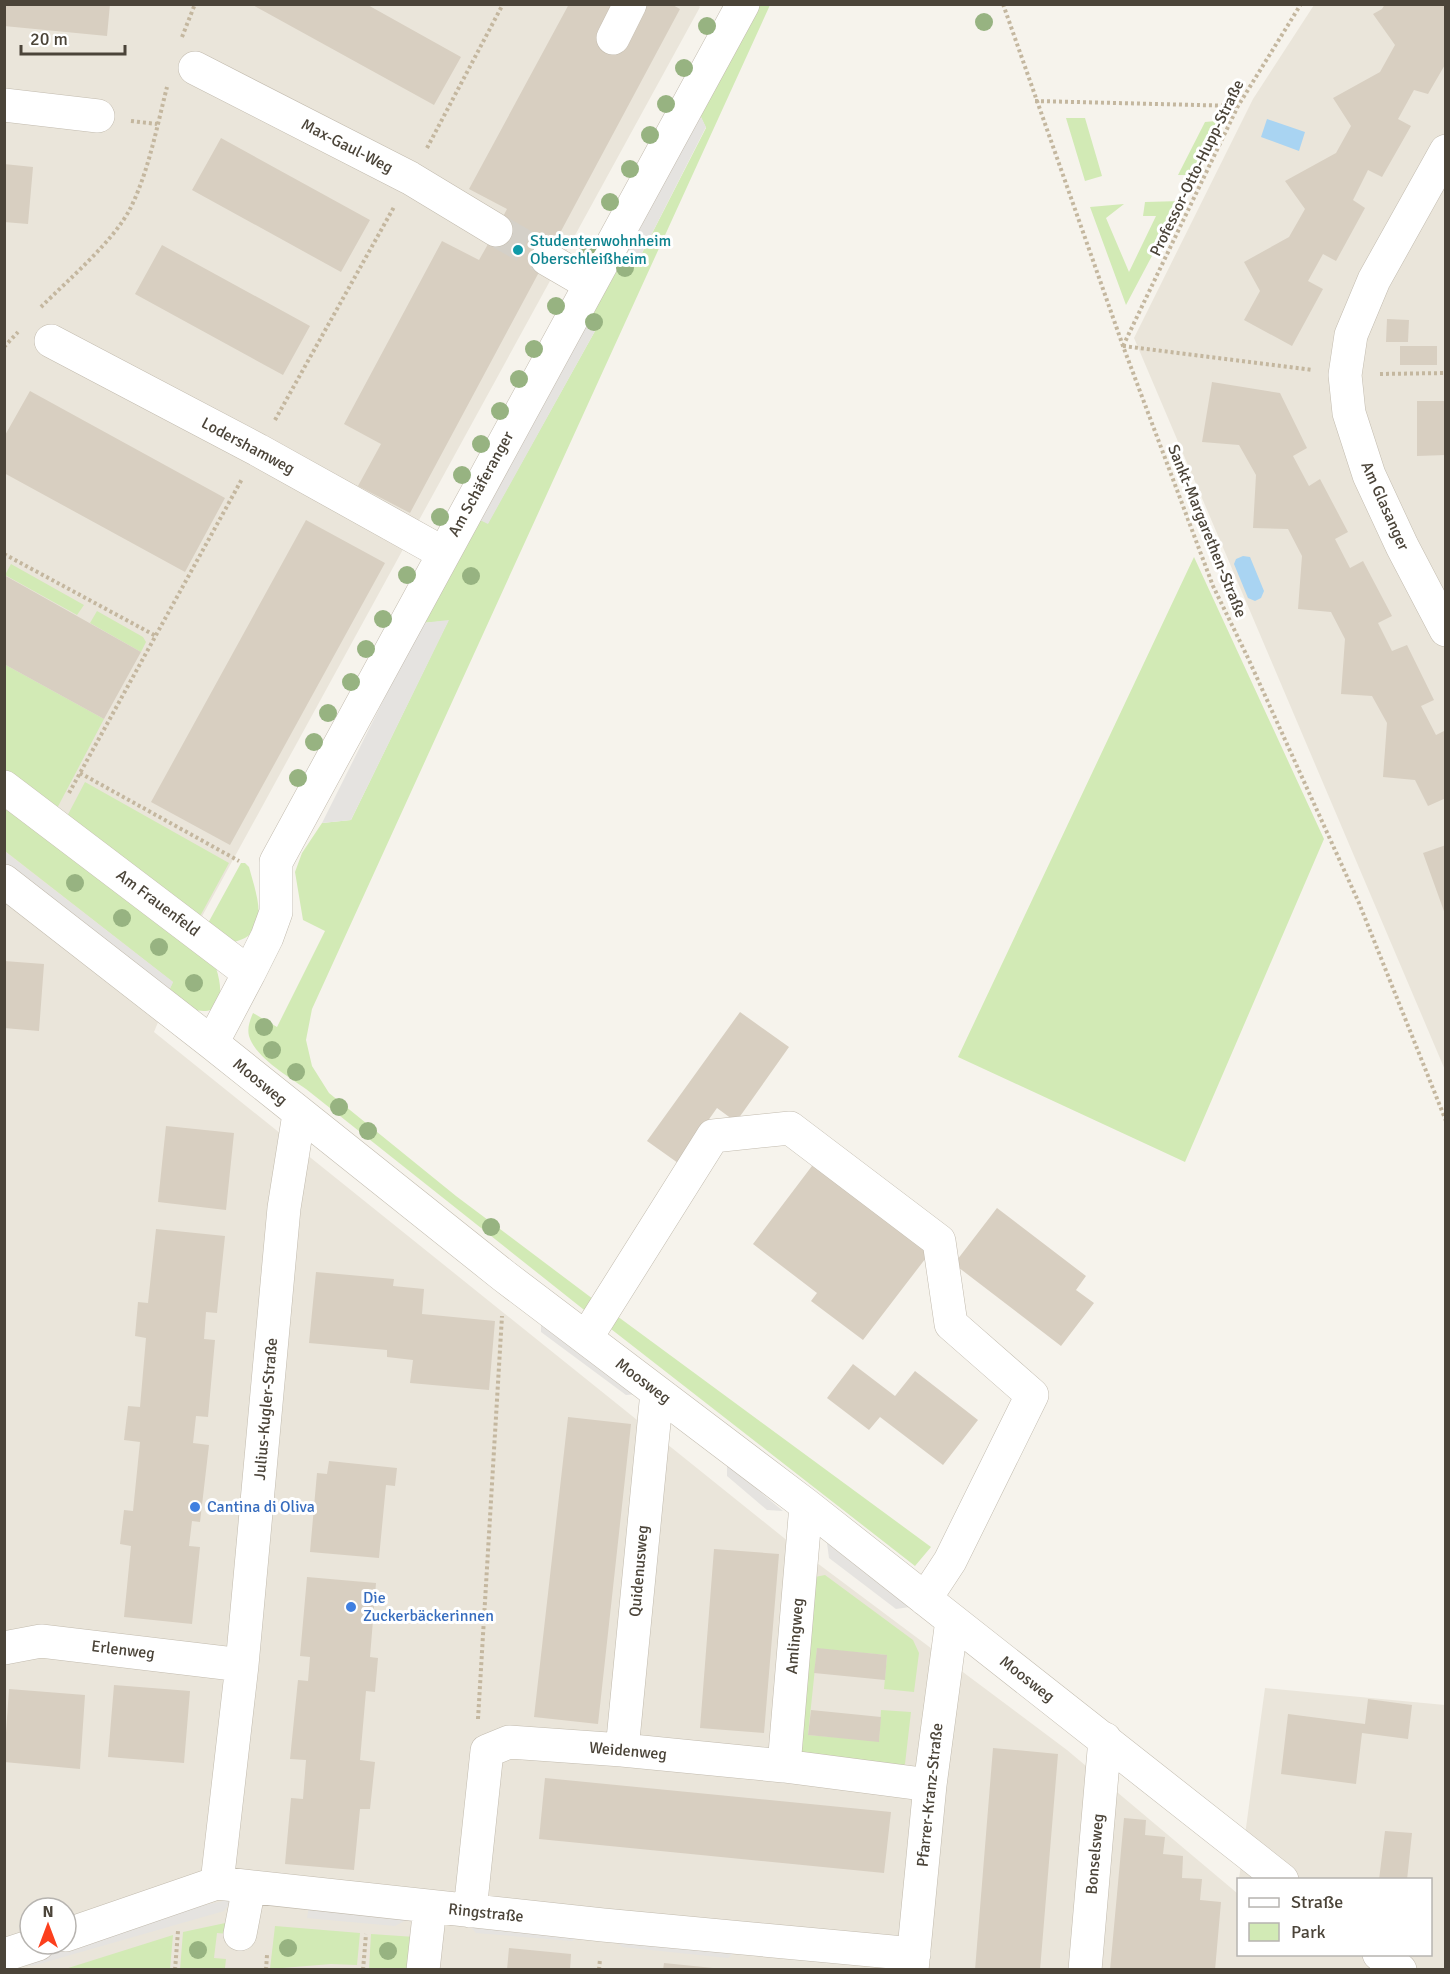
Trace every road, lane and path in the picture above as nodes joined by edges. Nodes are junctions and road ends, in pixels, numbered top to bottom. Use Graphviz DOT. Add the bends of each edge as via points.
graph roads {
  1 [pos="195,4"];
  2 [pos="503,4"];
  3 [pos="630,4"];
  4 [pos="743,4"];
  5 [pos="1003,4"];
  6 [pos="1301,4"];
  7 [pos="613,38"];
  8 [pos="181,65"];
  9 [pos="1035,101"];
  10 [pos="4,105"];
  11 [pos="1238,106"];
  12 [pos="98,116"];
  13 [pos="1446,151"];
  14 [pos="410,178"];
  15 [pos="496,230"];
  16 [pos="547,259"];
  17 [pos="590,284"];
  18 [pos="39,309"];
  19 [pos="23,326"];
  20 [pos="51,341"];
  21 [pos="1123,346"];
  22 [pos="4,347"];
  23 [pos="1446,374"];
  24 [pos="1345,375"];
  25 [pos="258,450"];
  26 [pos="443,553"];
  27 [pos="4,554"];
  28 [pos="1446,630"];
  29 [pos="156,636"];
  30 [pos="80,773"];
  31 [pos="4,787"];
  32 [pos="53,823"];
  33 [pos="239,861"];
  34 [pos="4,881"];
  35 [pos="249,974"];
  36 [pos="212,1043"];
  37 [pos="299,1114"];
  38 [pos="1446,1121"];
  39 [pos="503,1306"];
  40 [pos="586,1338"];
  41 [pos="657,1392"];
  42 [pos="806,1505"];
  43 [pos="925,1599"];
  44 [pos="952,1620"];
  45 [pos="4,1648"];
  46 [pos="242,1665"];
  47 [pos="1105,1739"];
  48 [pos="622,1750"];
  49 [pos="487,1751"];
  50 [pos="784,1766"];
  51 [pos="930,1785"];
  52 [pos="1279,1878"];
  53 [pos="233,1885"];
  54 [pos="430,1907"];
  55 [pos="470,1911"];
  56 [pos="178,1929"];
  57 [pos="366,1929"];
  58 [pos="78,1931"];
  59 [pos="240,1934"];
  60 [pos="1382,1956"];
  61 [pos="913,1962"];
  62 [pos="175,1970"];
  63 [pos="363,1970"];
  64 [pos="423,1970"];
  65 [pos="1085,1970"];
  66 [pos="1400,1970"];
  1 -- 8 [label="path"];
  2 -- 14 [label="path"];
  3 -- 7 [label="street"];
  4 -- 17 [label="street, Am Schäferanger"];
  5 -- 9 [label="path, Sankt-Margarethen-Straße"];
  6 -- 11 [label="path, Professor-Otto-Hupp-Straße"];
  8 -- 14 [label="street, Max-Gaul-Weg"];
  8 -- 18 [label="path" via="131,208 113,234"];
  9 -- 11 [label="path"];
  9 -- 21 [label="path, Sankt-Margarethen-Straße"];
  10 -- 12 [label="street"];
  11 -- 21 [label="path, Professor-Otto-Hupp-Straße"];
  13 -- 24 [label="street, Am Glasanger" via="1374,280 1351,335"];
  14 -- 15 [label="street, Max-Gaul-Weg"];
  14 -- 25 [label="path"];
  16 -- 17 [label="street"];
  17 -- 26 [label="street, Am Schäferanger"];
  19 -- 22 [label="path"];
  20 -- 25 [label="street, Lodershamweg"];
  21 -- 24 [label="path"];
  21 -- 38 [label="path, Sankt-Margarethen-Straße" via="1213,586 1359,903"];
  23 -- 24 [label="path"];
  24 -- 28 [label="street, Am Glasanger" via="1349,413 1369,475"];
  25 -- 26 [label="street, Lodershamweg"];
  25 -- 29 [label="path"];
  26 -- 35 [label="street, Am Schäferanger" via="276,862 276,912"];
  27 -- 29 [label="path"];
  29 -- 30 [label="path"];
  30 -- 32 [label="path"];
  30 -- 33 [label="path"];
  31 -- 32 [label="street, Am Frauenfeld"];
  32 -- 35 [label="street, Am Frauenfeld"];
  34 -- 36 [label="street, Moosweg"];
  35 -- 36 [label="street"];
  36 -- 37 [label="street, Moosweg"];
  37 -- 40 [label="street, Moosweg"];
  37 -- 46 [label="street, Julius-Kugler-Straße" via="284,1208"];
  39 -- 49 [label="path" via="477,1725"];
  40 -- 41 [label="street, Moosweg"];
  40 -- 43 [label="street" via="713,1136 790,1128 939,1241 951,1324 1032,1395 950,1561"];
  41 -- 42 [label="street, Moosweg"];
  41 -- 48 [label="street, Quidenusweg"];
  42 -- 43 [label="street, Moosweg"];
  42 -- 50 [label="street, Amlingweg"];
  43 -- 44 [label="street, Moosweg"];
  44 -- 47 [label="street, Moosweg"];
  44 -- 51 [label="street, Pfarrer-Kranz-Straße"];
  45 -- 46 [label="street, Erlenweg" via="41,1641"];
  46 -- 53 [label="street, Julius-Kugler-Straße"];
  47 -- 52 [label="street, Moosweg"];
  47 -- 65 [label="street, Bonselsweg"];
  48 -- 49 [label="street, Weidenweg" via="509,1742"];
  48 -- 50 [label="street, Weidenweg"];
  49 -- 55 [label="street"];
  50 -- 51 [label="street, Weidenweg"];
  51 -- 61 [label="street, Pfarrer-Kranz-Straße"];
  53 -- 54 [label="street, Ringstraße"];
  53 -- 58 [label="street, Ringstraße"];
  53 -- 59 [label="street, Julius-Kugler-Straße"];
  54 -- 55 [label="street, Ringstraße"];
  54 -- 64 [label="street"];
  55 -- 61 [label="street, Ringstraße" via="602,1937"];
  56 -- 62 [label="path"];
  57 -- 63 [label="path"];
  60 -- 66 [label="street"];
}
